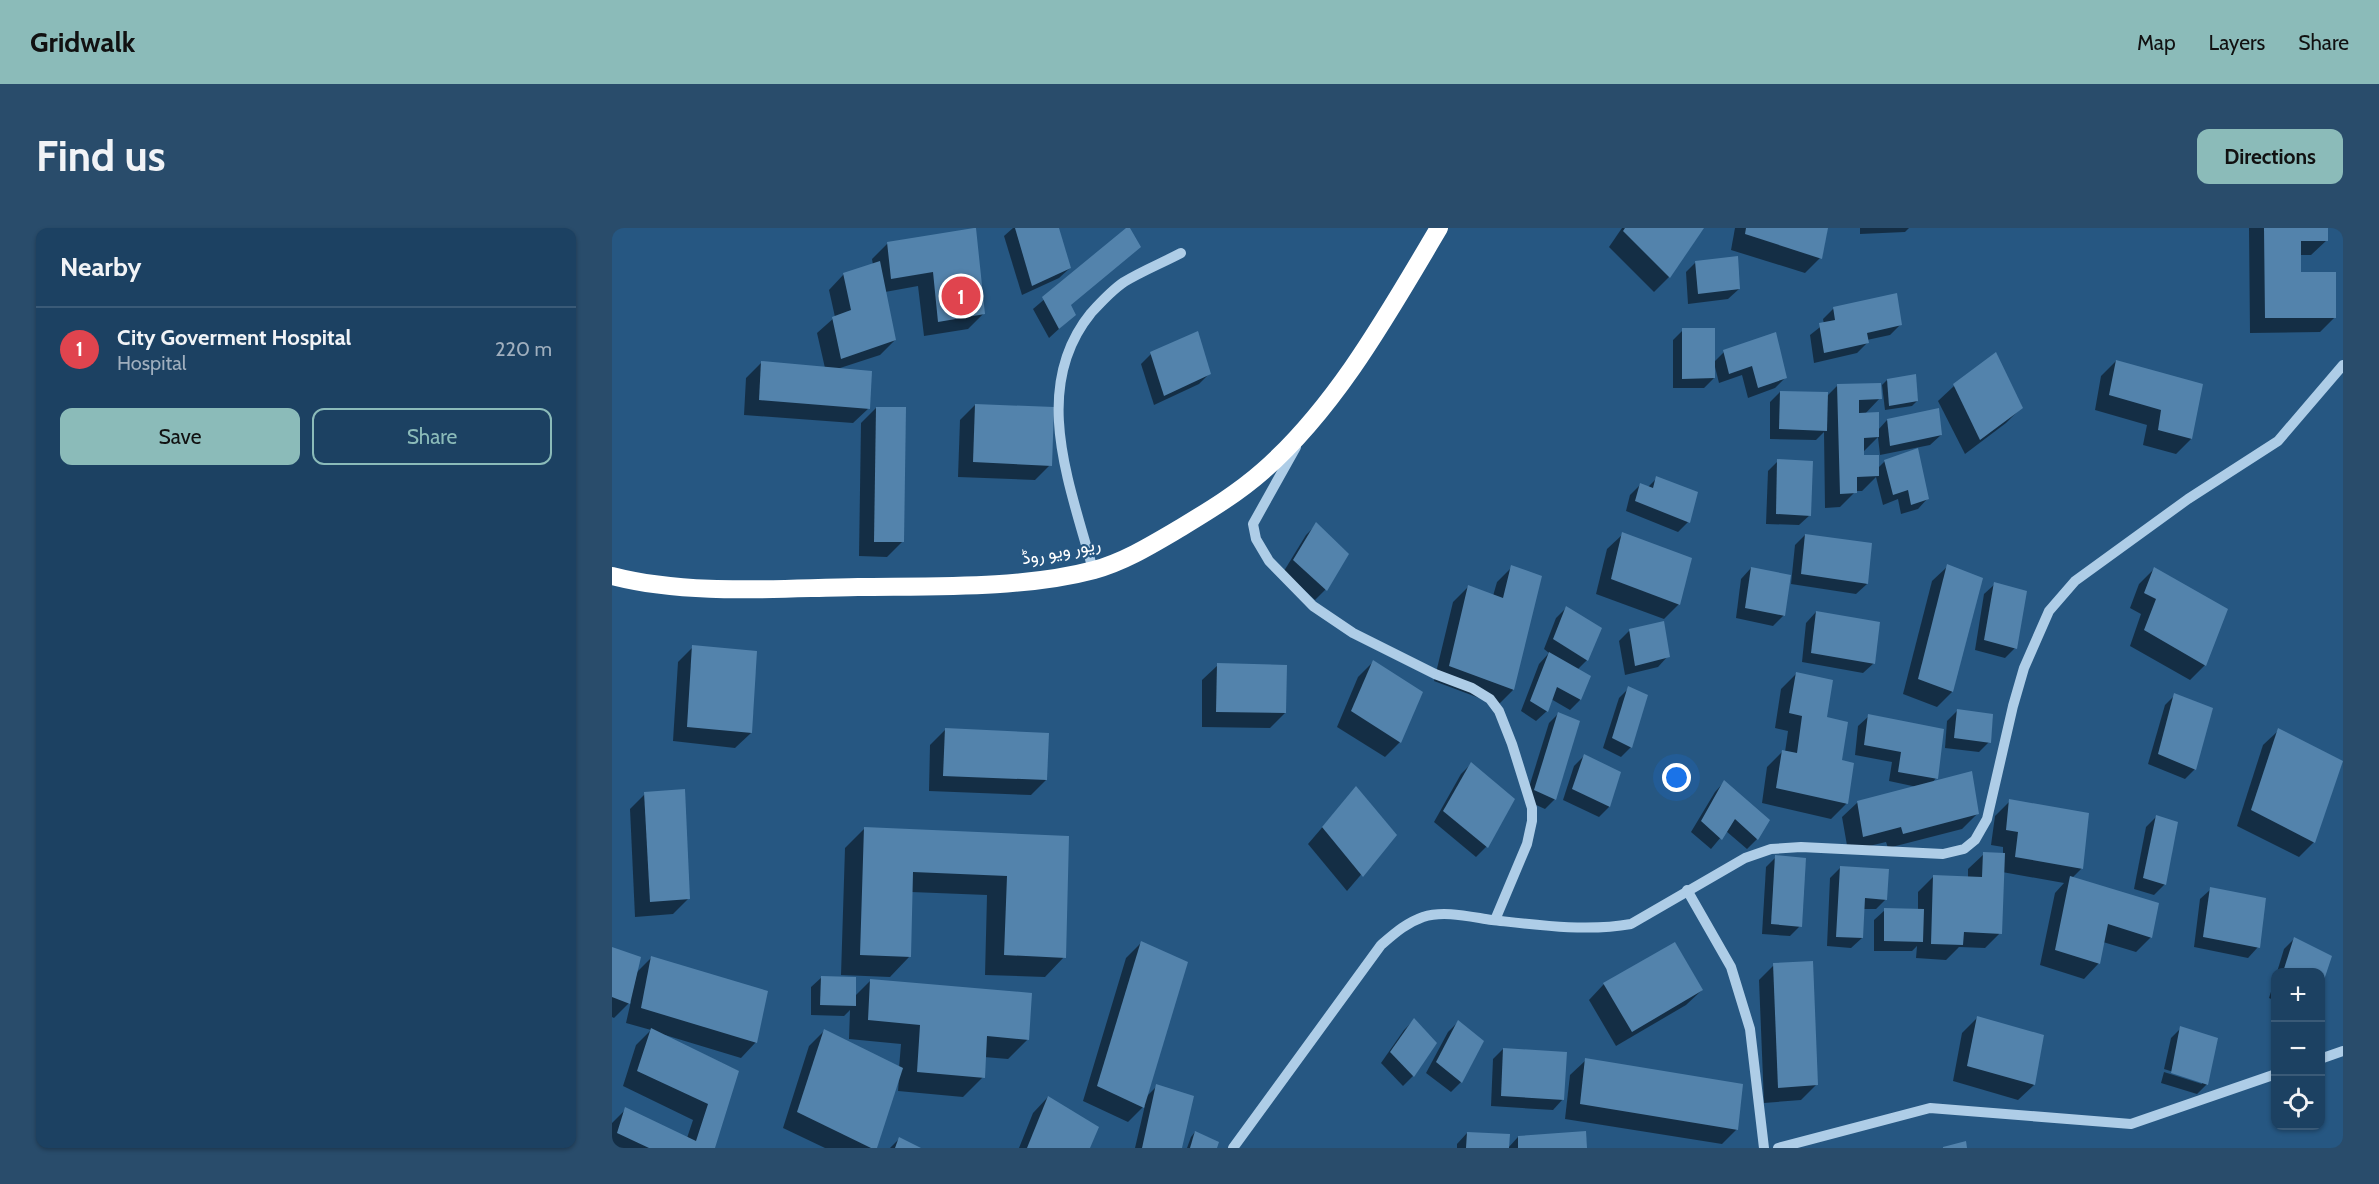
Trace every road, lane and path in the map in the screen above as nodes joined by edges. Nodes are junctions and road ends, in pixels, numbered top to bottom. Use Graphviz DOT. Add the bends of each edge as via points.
graph roads {
  1 [pos="1439,228"];
  2 [pos="1181,253"];
  3 [pos="2343,365"];
  4 [pos="1314,418"];
  5 [pos="1093,570"];
  6 [pos="612,576"];
  7 [pos="1687,890"];
  8 [pos="1495,920"];
  9 [pos="2343,1052"];
  10 [pos="2325,1057"];
  11 [pos="2271,1076"];
  12 [pos="1233,1148"];
  13 [pos="1764,1148"];
  14 [pos="1778,1148"];
  1 -- 4 [label="highway, ریور ویو روڈ" via="1379,329"];
  2 -- 5 [label="street" via="1124,282 1101,302 1078,329 1066,353 1057,399 1062,452"];
  3 -- 7 [label="street" via="2278,441 2188,499 2075,581 2049,611 2018,687 1987,819 1975,840 1964,849 1943,854 1771,849 1745,858"];
  4 -- 5 [label="highway, ریور ویو روڈ" via="1263,471 1221,503 1137,554"];
  4 -- 8 [label="street" via="1258,512 1253,524 1256,539 1269,561 1313,606 1353,633 1472,688 1490,699 1499,711 1532,808 1532,821 1527,844"];
  5 -- 6 [label="highway, ریور ویو روڈ" via="1029,581 797,588 716,589"];
  7 -- 8 [label="street" via="1631,924 1596,927"];
  7 -- 13 [label="street" via="1731,967 1750,1029"];
  8 -- 12 [label="street" via="1425,916 1402,926 1381,945"];
  9 -- 10 [label="street"];
  11 -- 14 [label="street" via="2131,1124 1930,1108"];
}
